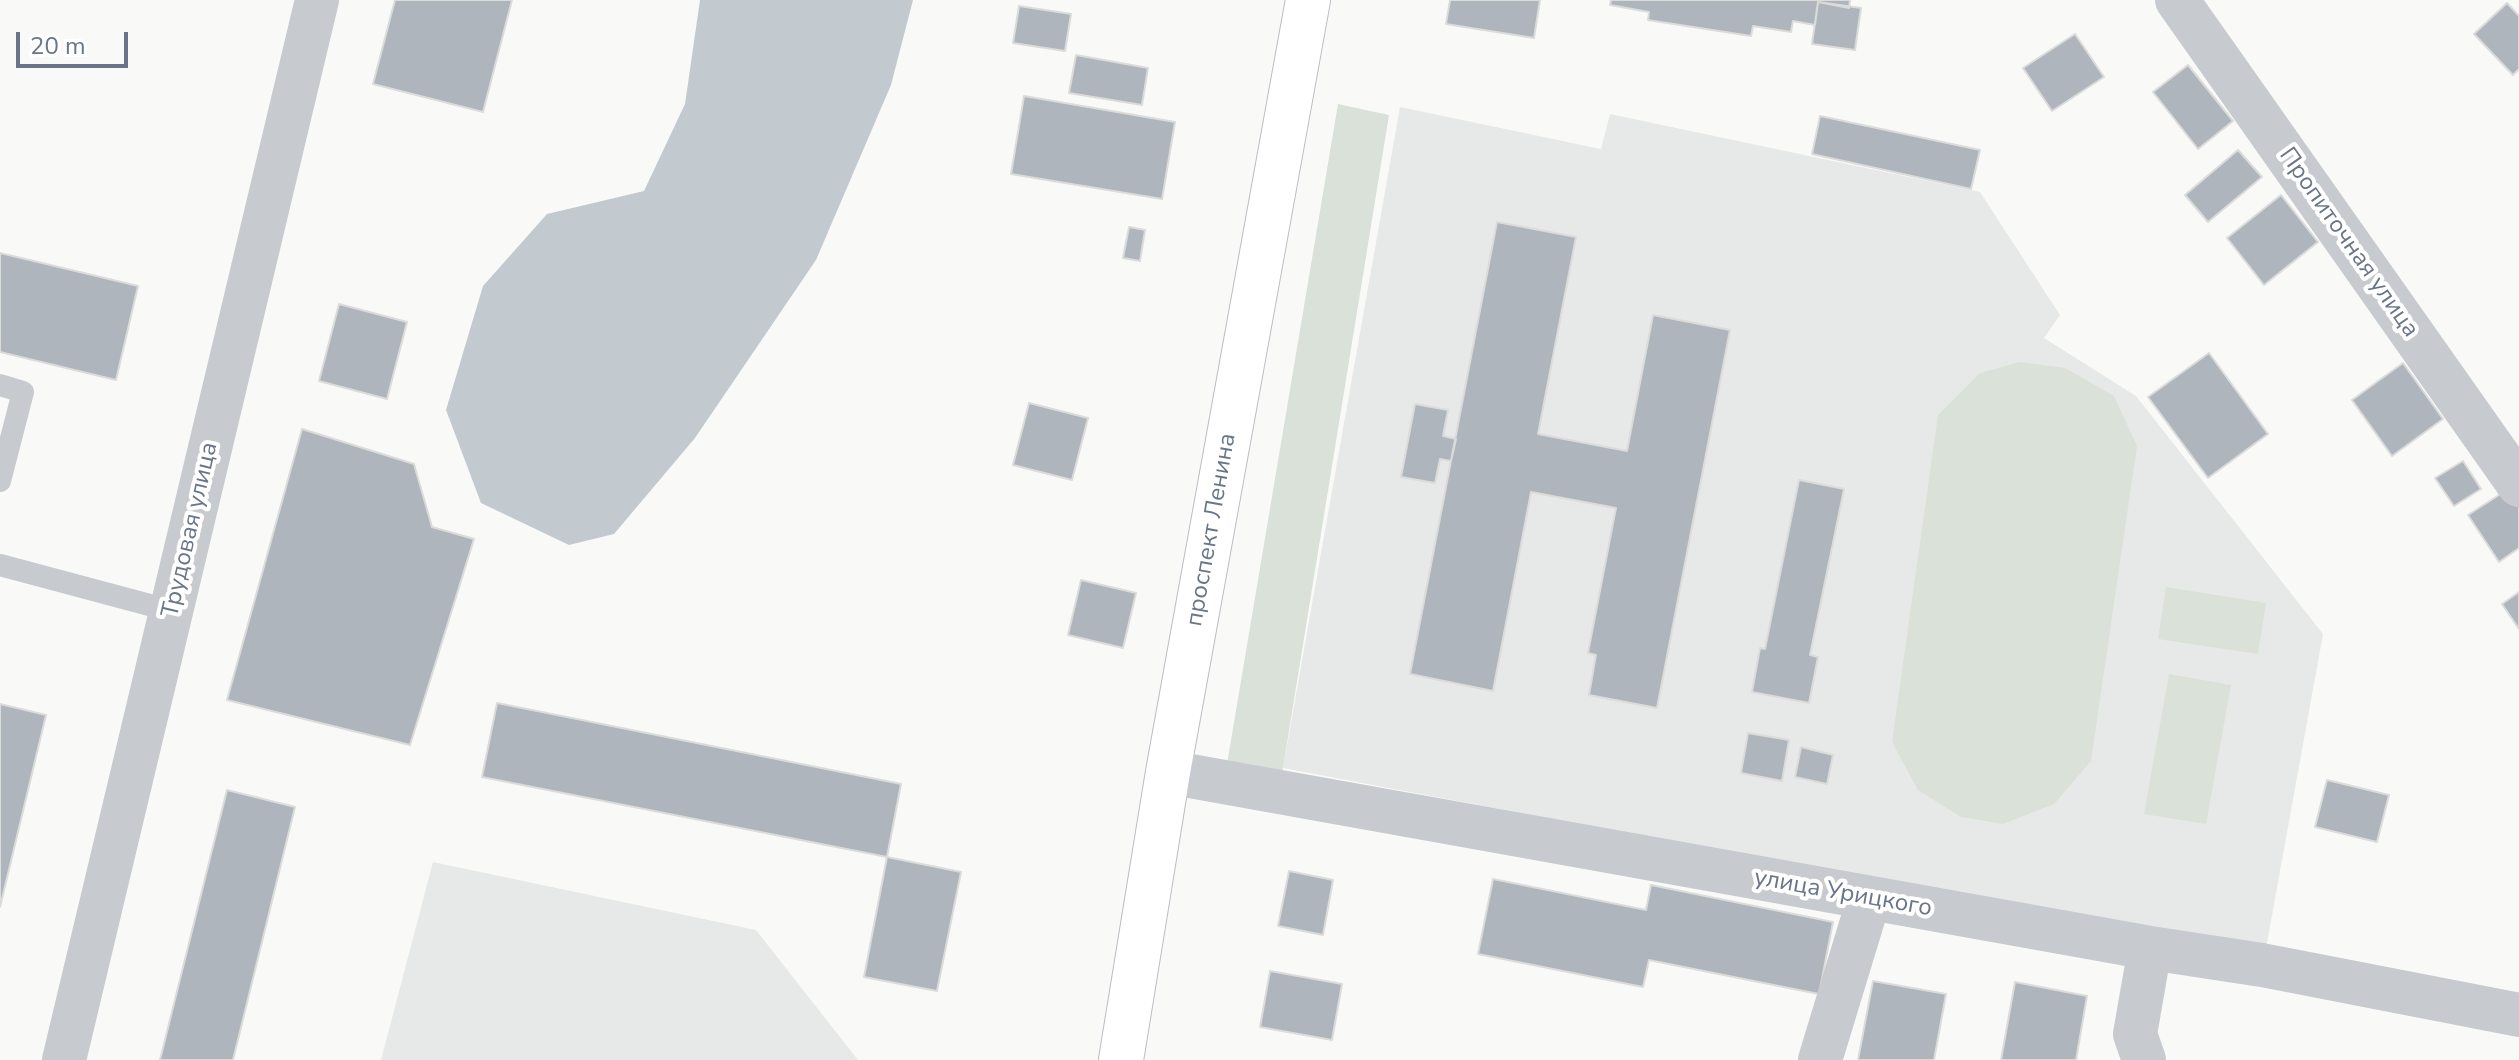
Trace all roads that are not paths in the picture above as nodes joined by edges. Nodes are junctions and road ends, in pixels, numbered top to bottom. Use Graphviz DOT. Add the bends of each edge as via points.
graph roads {
  1 [pos="317,0"];
  2 [pos="1308,0"];
  3 [pos="2177,0"];
  4 [pos="0,385"];
  5 [pos="0,481"];
  6 [pos="2519,485"];
  7 [pos="0,565"];
  8 [pos="172,611"];
  9 [pos="1168,772"];
  10 [pos="1869,899"];
  11 [pos="2150,948"];
  12 [pos="2519,1015"];
  13 [pos="64,1060"];
  14 [pos="1121,1060"];
  15 [pos="1820,1060"];
  16 [pos="2144,1060"];
  1 -- 8 [label="street, Трудовая улица"];
  2 -- 9 [label="main road, проспект Ленина"];
  3 -- 6 [label="street, Пропиточная улица"];
  4 -- 5 [label="lane" via="23,392"];
  7 -- 8 [label="lane"];
  8 -- 13 [label="street, Трудовая улица"];
  9 -- 10 [label="street, улица Урицкого"];
  9 -- 14 [label="main road, проспект Ленина"];
  10 -- 11 [label="street, улица Урицкого"];
  10 -- 15 [label="street"];
  11 -- 12 [label="street, улица Урицкого"];
  11 -- 16 [label="street" via="2135,1034"];
}
